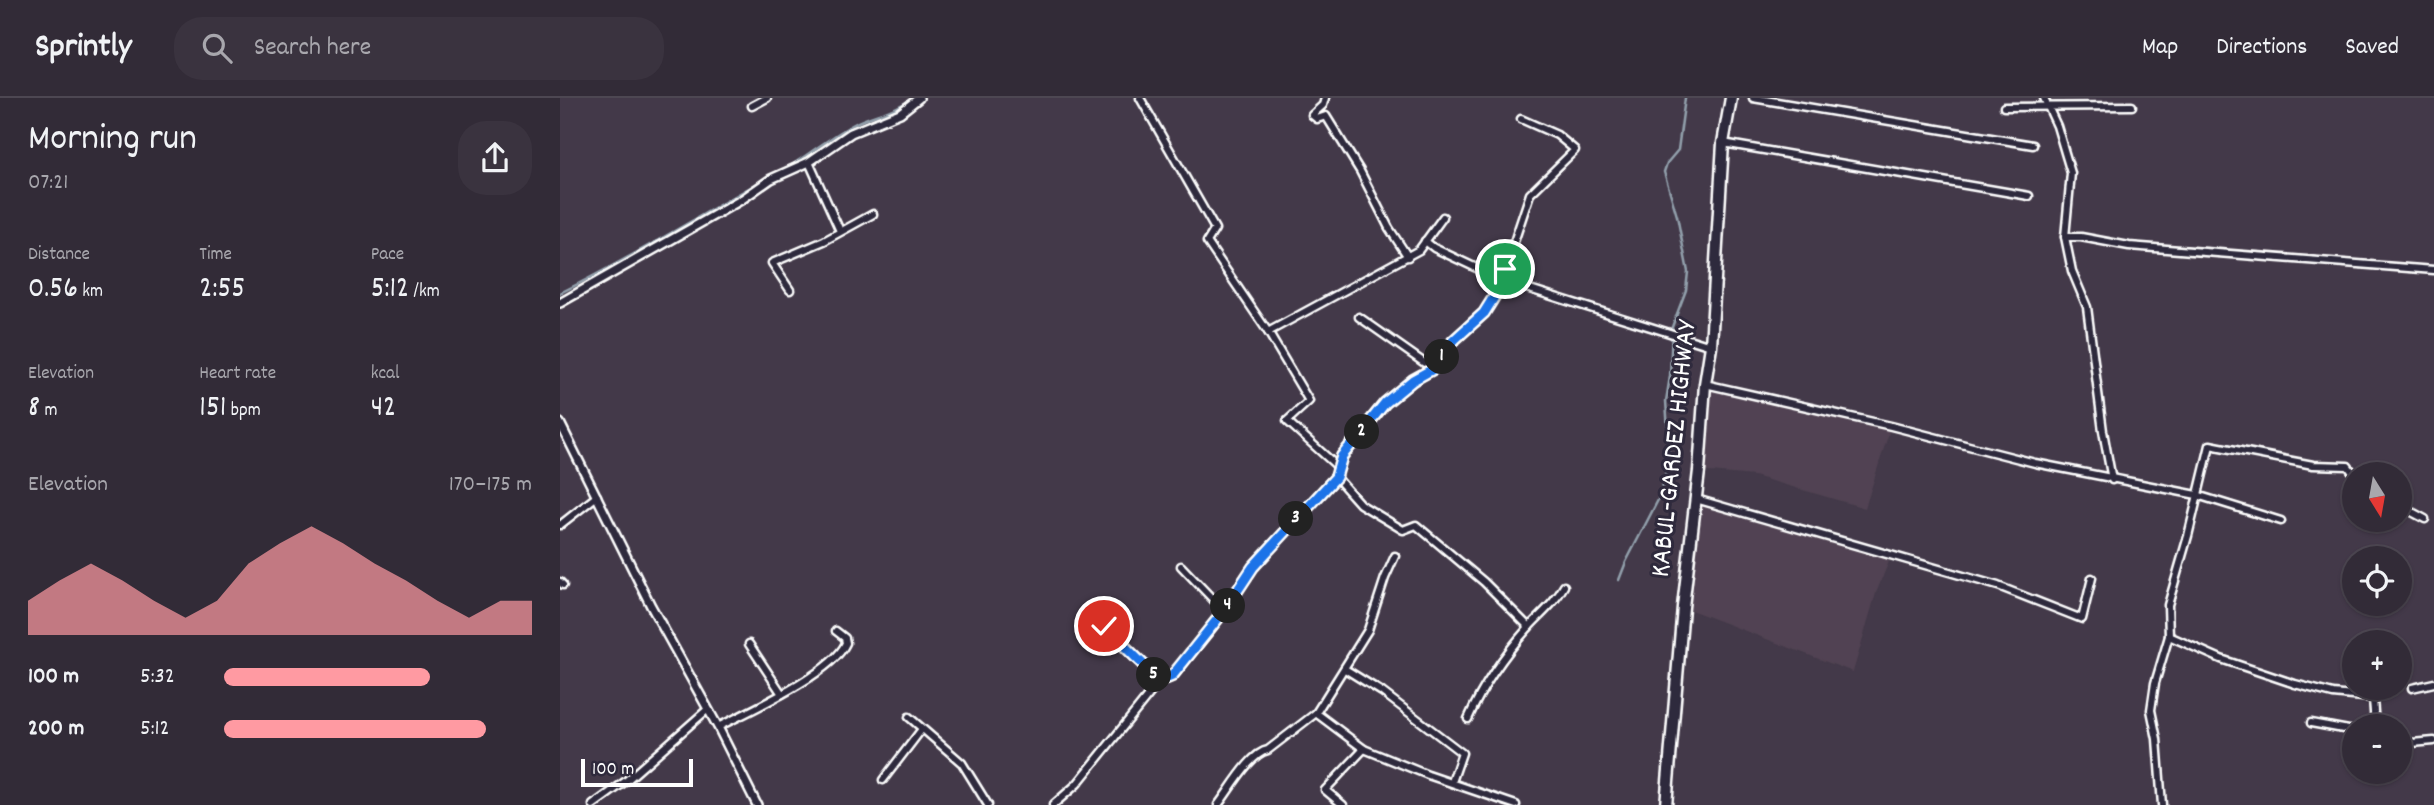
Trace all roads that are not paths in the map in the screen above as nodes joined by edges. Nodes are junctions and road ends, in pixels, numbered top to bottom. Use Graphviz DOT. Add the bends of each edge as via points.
graph roads {
  1 [pos="766,98"];
  2 [pos="919,98"];
  3 [pos="1140,98"];
  4 [pos="1325,98"];
  5 [pos="1731,98"];
  6 [pos="1753,98"];
  7 [pos="2046,102"];
  8 [pos="752,106"];
  9 [pos="2132,106"];
  10 [pos="2004,107"];
  11 [pos="1521,118"];
  12 [pos="1723,143"];
  13 [pos="2033,145"];
  14 [pos="809,162"];
  15 [pos="2029,196"];
  16 [pos="873,214"];
  17 [pos="1443,217"];
  18 [pos="840,231"];
  19 [pos="2065,237"];
  20 [pos="1425,241"];
  21 [pos="1408,257"];
  22 [pos="2434,270"];
  23 [pos="1504,281"];
  24 [pos="790,290"];
  25 [pos="560,303"];
  26 [pos="1359,317"];
  27 [pos="1269,332"];
  28 [pos="1712,346"];
  29 [pos="1433,369"];
  30 [pos="1705,384"];
  31 [pos="560,423"];
  32 [pos="2342,466"];
  33 [pos="1339,468"];
  34 [pos="1336,477"];
  35 [pos="2112,480"];
  36 [pos="2197,495"];
  37 [pos="597,496"];
  38 [pos="1696,499"];
  39 [pos="2412,512"];
  40 [pos="2425,519"];
  41 [pos="2281,521"];
  42 [pos="560,525"];
  43 [pos="1395,556"];
  44 [pos="1181,565"];
  45 [pos="2092,578"];
  46 [pos="1564,586"];
  47 [pos="1224,611"];
  48 [pos="1104,626"];
  49 [pos="1529,627"];
  50 [pos="836,631"];
  51 [pos="2169,636"];
  52 [pos="749,644"];
  53 [pos="1345,669"];
  54 [pos="1160,681"];
  55 [pos="2434,683"];
  56 [pos="2412,688"];
  57 [pos="782,694"];
  58 [pos="708,709"];
  59 [pos="1317,713"];
  60 [pos="2374,714"];
  61 [pos="909,717"];
  62 [pos="1468,719"];
  63 [pos="2311,723"];
  64 [pos="718,727"];
  65 [pos="922,729"];
  66 [pos="2342,729"];
  67 [pos="2434,741"];
  68 [pos="2413,743"];
  69 [pos="1364,749"];
  70 [pos="883,780"];
  71 [pos="1452,782"];
  72 [pos="593,805"];
  73 [pos="757,805"];
  74 [pos="988,805"];
  75 [pos="1053,805"];
  76 [pos="1218,805"];
  77 [pos="1343,805"];
  78 [pos="1516,805"];
  79 [pos="1666,805"];
  80 [pos="2162,805"];
  1 -- 8 [label="street"];
  2 -- 14 [label="street" via="900,113 851,132"];
  3 -- 27 [label="street" via="1215,229 1208,242"];
  4 -- 21 [label="street" via="1312,115 1317,119 1325,116"];
  5 -- 12 [label="highway, KABUL-GARDEZ HIGHWAY"];
  6 -- 13 [label="street"];
  7 -- 9 [label="street"];
  7 -- 10 [label="street"];
  7 -- 19 [label="street" via="2071,173"];
  11 -- 23 [label="street" via="1576,150 1530,194"];
  12 -- 15 [label="street"];
  12 -- 28 [label="highway, KABUL-GARDEZ HIGHWAY"];
  14 -- 18 [label="street"];
  14 -- 25 [label="street" via="771,179"];
  16 -- 18 [label="street"];
  17 -- 20 [label="street"];
  18 -- 24 [label="street" via="772,263"];
  19 -- 22 [label="street"];
  19 -- 35 [label="street" via="2071,271 2087,307"];
  20 -- 21 [label="street"];
  20 -- 23 [label="street"];
  21 -- 27 [label="street"];
  23 -- 28 [label="street"];
  23 -- 29 [label="street" via="1484,313 1453,341"];
  26 -- 29 [label="street"];
  27 -- 33 [label="street" via="1309,401 1287,421"];
  28 -- 30 [label="highway, KABUL-GARDEZ HIGHWAY"];
  29 -- 33 [label="street" via="1385,403 1342,456"];
  30 -- 35 [label="street"];
  30 -- 38 [label="highway, KABUL-GARDEZ HIGHWAY"];
  31 -- 37 [label="street"];
  32 -- 36 [label="street" via="2313,465 2210,445"];
  33 -- 34 [label="street"];
  34 -- 47 [label="street" via="1253,567"];
  34 -- 49 [label="street" via="1360,505 1403,530 1416,525"];
  35 -- 36 [label="street"];
  36 -- 41 [label="street"];
  36 -- 51 [label="street" via="2168,605"];
  37 -- 42 [label="street"];
  37 -- 58 [label="street"];
  38 -- 45 [label="street" via="1998,586 2082,619"];
  38 -- 79 [label="highway, KABUL-GARDEZ HIGHWAY"];
  39 -- 40 [label="street"];
  43 -- 53 [label="street" via="1368,630"];
  44 -- 47 [label="street"];
  46 -- 49 [label="street" via="1556,601"];
  47 -- 54 [label="street" via="1172,676"];
  48 -- 54 [label="street"];
  49 -- 62 [label="street" via="1482,688"];
  50 -- 57 [label="street" via="845,639 844,648"];
  51 -- 60 [label="street" via="2295,684 2373,698"];
  51 -- 80 [label="street" via="2151,710"];
  52 -- 57 [label="street"];
  53 -- 59 [label="street"];
  53 -- 71 [label="street" via="1462,753"];
  54 -- 75 [label="street" via="1077,784"];
  55 -- 56 [label="street"];
  57 -- 64 [label="street"];
  58 -- 64 [label="street"];
  58 -- 72 [label="street"];
  59 -- 69 [label="street"];
  59 -- 76 [label="street" via="1261,751"];
  61 -- 65 [label="street"];
  63 -- 66 [label="street"];
  64 -- 73 [label="street"];
  65 -- 70 [label="street"];
  65 -- 74 [label="street" via="962,763"];
  67 -- 68 [label="street"];
  69 -- 71 [label="street"];
  69 -- 77 [label="street" via="1325,790"];
  71 -- 78 [label="street"];
}
